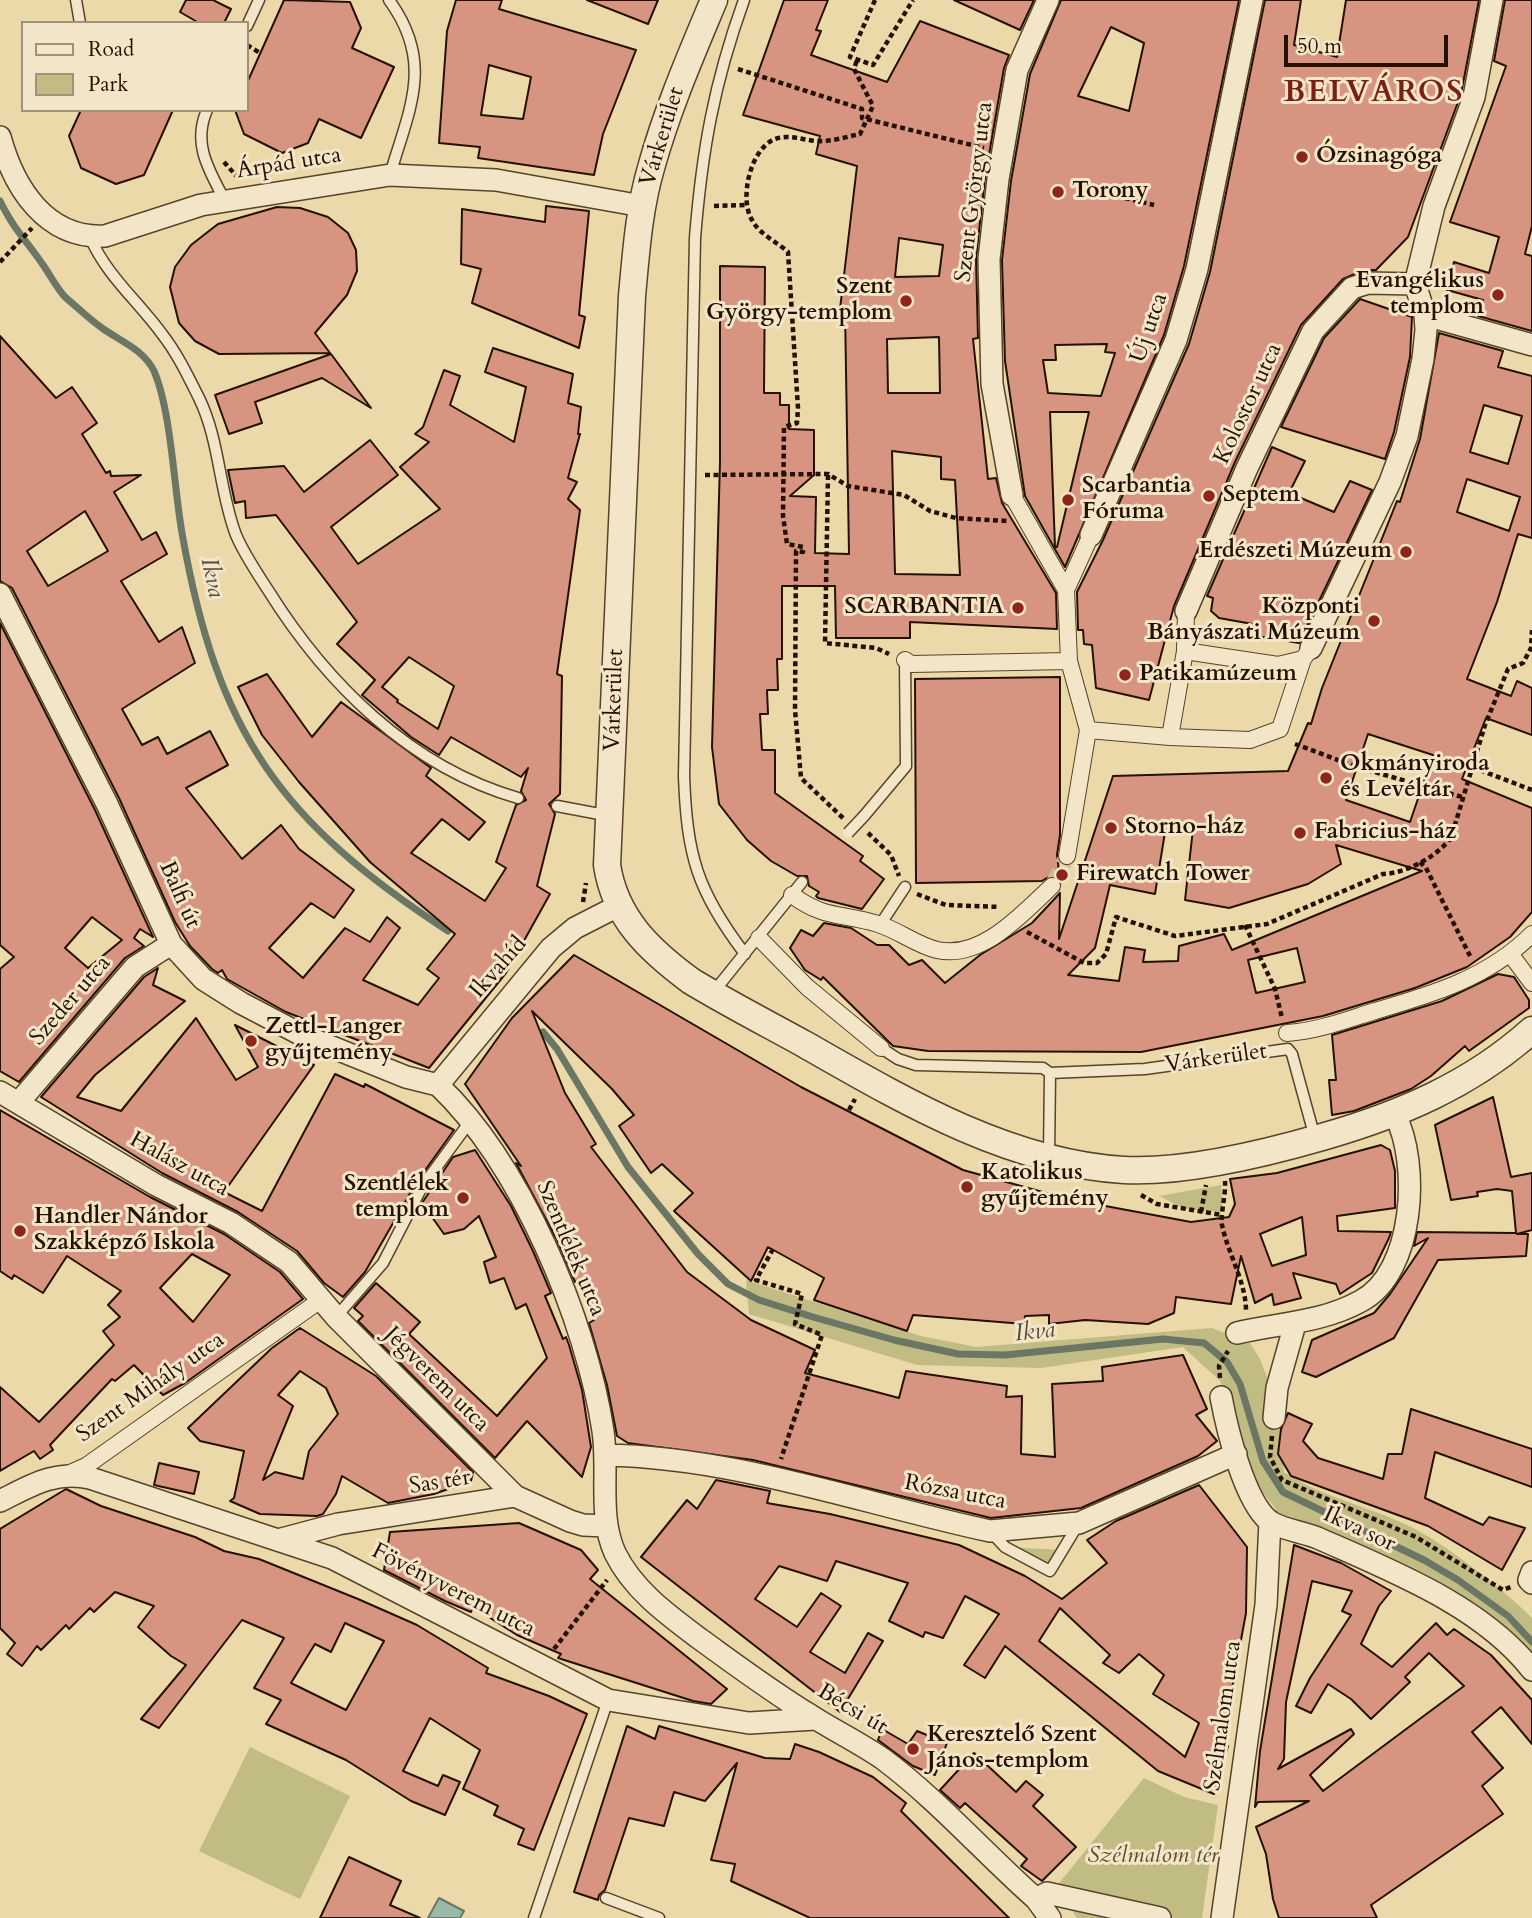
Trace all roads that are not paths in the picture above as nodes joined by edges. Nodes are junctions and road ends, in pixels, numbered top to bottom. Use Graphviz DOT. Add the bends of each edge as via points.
graph roads {
  1 [pos="76,0"];
  2 [pos="259,0"];
  3 [pos="389,0"];
  4 [pos="714,0"];
  5 [pos="744,0"];
  6 [pos="1048,0"];
  7 [pos="1252,0"];
  8 [pos="1492,0"];
  9 [pos="80,21"];
  10 [pos="248,24"];
  11 [pos="206,112"];
  12 [pos="0,137"];
  13 [pos="390,174"];
  14 [pos="225,201"];
  15 [pos="642,206"];
  16 [pos="90,237"];
  17 [pos="1415,284"];
  18 [pos="1425,315"];
  19 [pos="1532,345"];
  20 [pos="1012,495"];
  21 [pos="1091,535"];
  22 [pos="1066,590"];
  23 [pos="0,594"];
  24 [pos="1186,611"];
  25 [pos="1185,651"];
  26 [pos="1307,653"];
  27 [pos="905,660"];
  28 [pos="1069,660"];
  29 [pos="1088,730"];
  30 [pos="1170,737"];
  31 [pos="518,798"];
  32 [pos="557,806"];
  33 [pos="610,816"];
  34 [pos="849,834"];
  35 [pos="1067,856"];
  36 [pos="1052,886"];
  37 [pos="905,887"];
  38 [pos="797,888"];
  39 [pos="618,906"];
  40 [pos="880,925"];
  41 [pos="1532,934"];
  42 [pos="759,937"];
  43 [pos="171,944"];
  44 [pos="745,954"];
  45 [pos="1511,955"];
  46 [pos="1532,983"];
  47 [pos="712,994"];
  48 [pos="1532,1030"];
  49 [pos="1287,1033"];
  50 [pos="881,1048"];
  51 [pos="1050,1073"];
  52 [pos="439,1085"];
  53 [pos="0,1092"];
  54 [pos="19,1102"];
  55 [pos="1395,1115"];
  56 [pos="471,1120"];
  57 [pos="1315,1139"];
  58 [pos="1049,1157"];
  59 [pos="322,1299"];
  60 [pos="336,1317"];
  61 [pos="1295,1324"];
  62 [pos="1237,1333"];
  63 [pos="1221,1397"];
  64 [pos="1273,1418"];
  65 [pos="1236,1454"];
  66 [pos="606,1455"];
  67 [pos="70,1474"];
  68 [pos="515,1496"];
  69 [pos="0,1501"];
  70 [pos="1270,1521"];
  71 [pos="1079,1523"];
  72 [pos="338,1524"];
  73 [pos="607,1526"];
  74 [pos="989,1531"];
  75 [pos="278,1540"];
  76 [pos="332,1558"];
  77 [pos="1532,1670"];
  78 [pos="774,1693"];
  79 [pos="608,1700"];
  80 [pos="815,1719"];
  81 [pos="763,1722"];
  82 [pos="606,1898"];
  83 [pos="1036,1899"];
  84 [pos="534,1918"];
  85 [pos="659,1918"];
  86 [pos="1050,1918"];
  87 [pos="1160,1918"];
  88 [pos="1222,1918"];
  1 -- 9 [label="lane"];
  2 -- 10 [label="lane"];
  3 -- 13 [label="lane" via="406,25 416,65 412,110"];
  4 -- 15 [label="street, Várkerület" via="676,93"];
  5 -- 44 [label="lane" via="718,77 702,157 695,238 684,776 690,844 699,880 708,902"];
  6 -- 20 [label="street, Szent György utca" via="1017,70 989,259 992,384"];
  7 -- 21 [label="street, Új utca" via="1197,269 1176,340"];
  8 -- 17 [label="street" via="1474,97 1434,206"];
  11 -- 14 [label="lane" via="200,127 202,156"];
  12 -- 16 [label="street" via="8,166 22,191 60,228"];
  13 -- 14 [label="street, Árpád utca"];
  13 -- 15 [label="street, Árpád utca" via="496,180"];
  14 -- 16 [label="street, Árpád utca"];
  15 -- 33 [label="street, Várkerület" via="632,296"];
  16 -- 31 [label="lane" via="102,261 163,335 200,400 237,538 316,659 406,743 456,774"];
  17 -- 18 [label="street"];
  17 -- 24 [label="street, Kolostor utca" via="1368,283 1352,288 1314,331 1247,468"];
  18 -- 19 [label="street"];
  18 -- 26 [label="street" via="1423,359 1407,436 1390,482"];
  20 -- 22 [label="street, Szent György utca"];
  21 -- 22 [label="street, Új utca"];
  22 -- 28 [label="street, Új utca"];
  23 -- 43 [label="street, Balfi út" via="107,804"];
  24 -- 25 [label="street"];
  25 -- 26 [label="street" via="1278,665"];
  25 -- 30 [label="street"];
  26 -- 30 [label="street" via="1280,729 1250,740"];
  27 -- 28 [label="street" via="911,664"];
  27 -- 34 [label="lane, bridge" via="906,766"];
  28 -- 29 [label="street, Új utca"];
  29 -- 30 [label="street"];
  29 -- 35 [label="street"];
  32 -- 33 [label="lane"];
  33 -- 39 [label="street, Várkerület" via="607,865"];
  36 -- 40 [label="street" via="1011,923 972,947 939,951"];
  37 -- 40 [label="lane"];
  38 -- 40 [label="street" via="812,910"];
  38 -- 42 [label="lane"];
  39 -- 47 [label="street, Várkerület" via="656,954"];
  39 -- 52 [label="street, Ikvahíd" via="575,928 525,978"];
  41 -- 45 [label="street"];
  42 -- 44 [label="lane"];
  42 -- 50 [label="street, Várkerület" via="807,987"];
  43 -- 52 [label="street, Balfi út" via="202,979 241,1003 302,1035 406,1077"];
  43 -- 54 [label="street, Szeder utca" via="135,967"];
  44 -- 47 [label="lane"];
  45 -- 46 [label="street"];
  45 -- 49 [label="street" via="1427,998 1311,1031"];
  47 -- 58 [label="street, Várkerület" via="927,1111 988,1138"];
  48 -- 55 [label="street, Várkerület" via="1483,1070"];
  50 -- 51 [label="lane, Várkerület" via="916,1065 1043,1068"];
  51 -- 57 [label="lane, Várkerület" via="1145,1069 1287,1049"];
  51 -- 58 [label="lane"];
  52 -- 56 [label="street, Szentlélek utca"];
  53 -- 54 [label="street, Halász utca"];
  54 -- 59 [label="street, Halász utca" via="253,1237 289,1262"];
  55 -- 57 [label="street, Várkerület"];
  55 -- 61 [label="street" via="1409,1173 1409,1214 1391,1266 1364,1300"];
  56 -- 60 [label="lane" via="422,1187 383,1263"];
  56 -- 66 [label="street, Szentlélek utca" via="519,1191 558,1280 591,1378"];
  57 -- 58 [label="street, Várkerület" via="1158,1169 1099,1168"];
  59 -- 60 [label="street, Jégverem utca"];
  59 -- 67 [label="street, Szent Mihály utca"];
  60 -- 68 [label="street, Jégverem utca"];
  61 -- 62 [label="street"];
  61 -- 64 [label="street"];
  63 -- 65 [label="street"];
  65 -- 70 [label="street" via="1243,1478"];
  65 -- 71 [label="street, Rózsa utca"];
  66 -- 73 [label="street"];
  66 -- 74 [label="street, Rózsa utca" via="774,1479"];
  67 -- 69 [label="street, Szent Mihály utca" via="43,1479"];
  67 -- 75 [label="street, Fövényverem utca"];
  68 -- 72 [label="street, Sas tér"];
  68 -- 73 [label="street" via="583,1525"];
  70 -- 77 [label="street, Ikva sor" via="1317,1538 1441,1598 1514,1647"];
  70 -- 88 [label="street, Szélmalom utca" via="1267,1591"];
  71 -- 74 [label="street, Rózsa utca"];
  71 -- 74 [label="lane" via="1050,1571 1005,1547"];
  72 -- 75 [label="street, Sas tér"];
  72 -- 76 [label="street" via="321,1537"];
  73 -- 78 [label="street, Bécsi út" via="619,1559 657,1607"];
  75 -- 76 [label="street, Fövényverem utca"];
  76 -- 79 [label="street, Fövényverem utca"];
  78 -- 80 [label="street, Bécsi út"];
  78 -- 81 [label="street" via="780,1713"];
  79 -- 81 [label="street, Fövényverem utca"];
  79 -- 84 [label="lane"];
  80 -- 81 [label="street, Fövényverem utca"];
  80 -- 83 [label="street, Bécsi út" via="882,1758"];
  82 -- 85 [label="lane"];
  83 -- 86 [label="street, Bécsi út"];
  83 -- 87 [label="street" via="1047,1893"];
}
